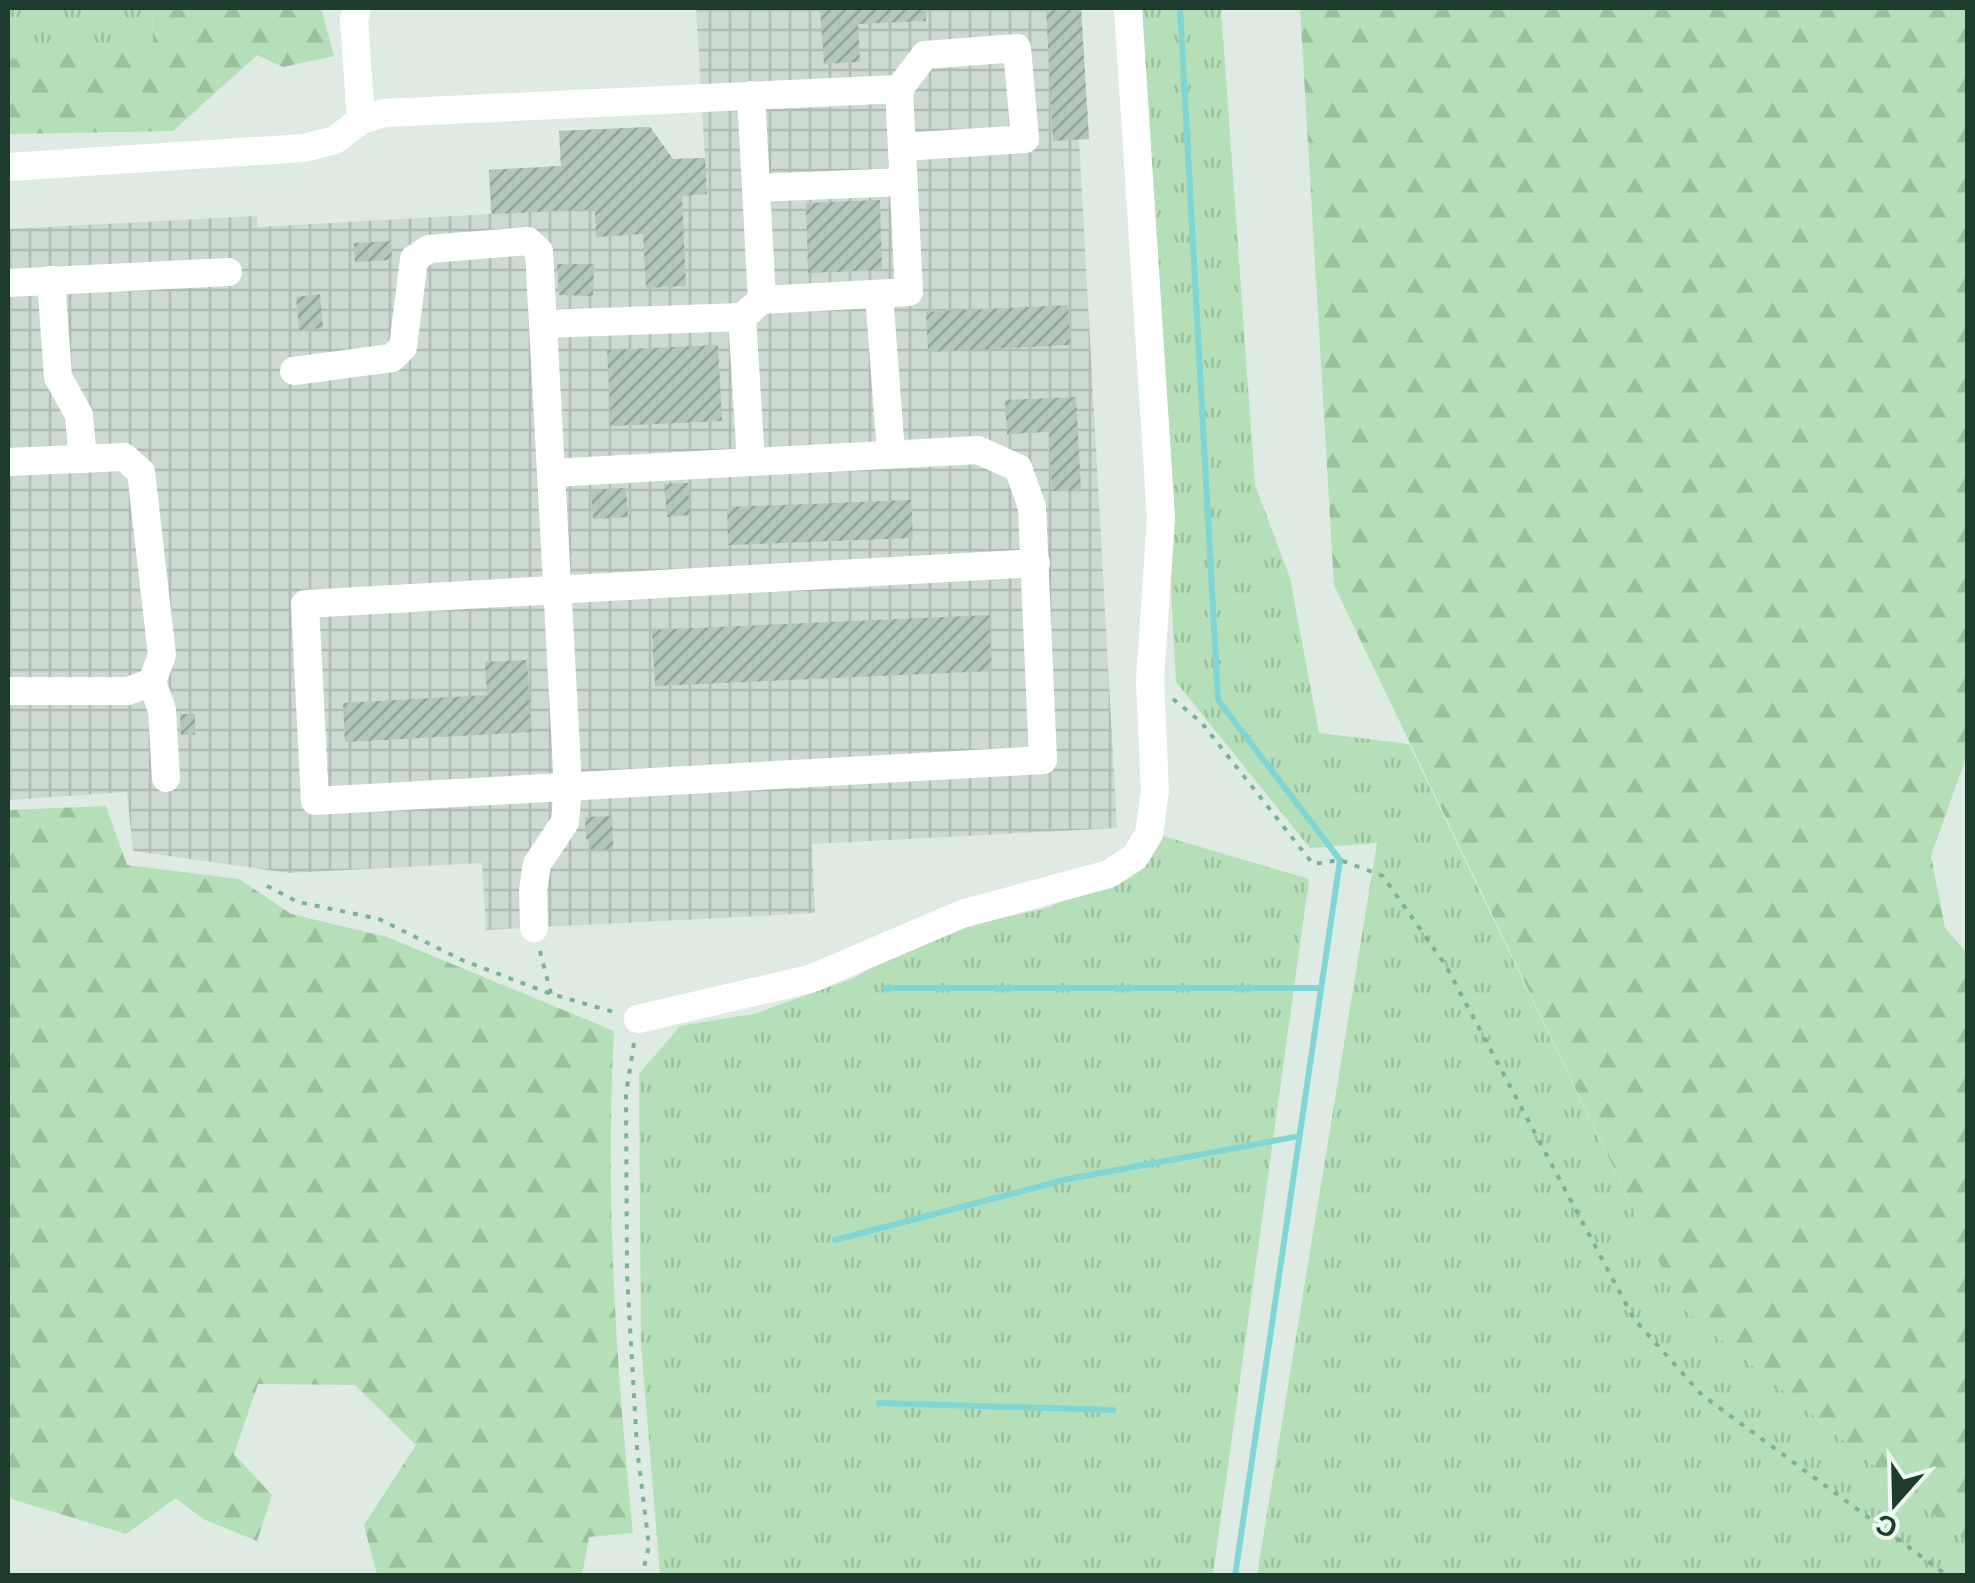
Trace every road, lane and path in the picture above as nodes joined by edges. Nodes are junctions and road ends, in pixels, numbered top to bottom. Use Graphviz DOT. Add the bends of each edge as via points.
graph roads {
  1 [pos="357,8"];
  2 [pos="1128,8"];
  3 [pos="899,89"];
  4 [pos="751,95"];
  5 [pos="361,120"];
  6 [pos="902,146"];
  7 [pos="8,167"];
  8 [pos="904,182"];
  9 [pos="756,188"];
  10 [pos="228,272"];
  11 [pos="51,280"];
  12 [pos="8,283"];
  13 [pos="879,294"];
  14 [pos="752,308"];
  15 [pos="543,324"];
  16 [pos="294,371"];
  17 [pos="891,453"];
  18 [pos="83,459"];
  19 [pos="8,462"];
  20 [pos="751,462"];
  21 [pos="552,472"];
  22 [pos="1036,563"];
  23 [pos="558,590"];
  24 [pos="1150,680"];
  25 [pos="152,682"];
  26 [pos="8,692"];
  27 [pos="166,778"];
  28 [pos="568,787"];
  29 [pos="268,886"];
  30 [pos="534,928"];
  31 [pos="551,994"];
  32 [pos="638,1019"];
  33 [pos="642,1576"];
  34 [pos="1948,1576"];
  1 -- 5 [label="lane"];
  2 -- 24 [label="lane" via="1161,518"];
  3 -- 4 [label="lane"];
  3 -- 6 [label="lane"];
  3 -- 6 [label="lane" via="925,55 1017,48 1025,139"];
  4 -- 5 [label="lane" via="384,113"];
  4 -- 9 [label="lane"];
  5 -- 7 [label="lane" via="335,140 304,148"];
  6 -- 8 [label="lane"];
  8 -- 9 [label="lane"];
  8 -- 13 [label="lane" via="909,292"];
  9 -- 14 [label="lane"];
  10 -- 11 [label="lane"];
  11 -- 12 [label="lane"];
  11 -- 18 [label="lane" via="58,377 79,414"];
  13 -- 14 [label="lane"];
  13 -- 17 [label="lane"];
  14 -- 15 [label="lane"];
  14 -- 20 [label="lane"];
  15 -- 16 [label="lane" via="539,251 528,242 429,249 414,259 403,347 392,358"];
  15 -- 21 [label="lane"];
  17 -- 20 [label="lane"];
  17 -- 22 [label="lane" via="978,450 1018,468 1032,507"];
  18 -- 19 [label="lane"];
  18 -- 25 [label="lane" via="124,457 141,472 162,655"];
  20 -- 21 [label="lane"];
  21 -- 23 [label="lane"];
  22 -- 23 [label="lane"];
  22 -- 28 [label="lane" via="1043,760"];
  23 -- 28 [label="lane"];
  23 -- 28 [label="lane" via="305,604 315,801"];
  24 -- 32 [label="lane" via="1155,791 1149,834 1135,857 1109,874 948,919 810,979"];
  24 -- 34 [label="path" via="1201,722 1312,864 1340,860 1383,876 1446,966 1634,1320 1702,1395"];
  25 -- 26 [label="lane" via="128,691"];
  25 -- 27 [label="lane" via="162,710"];
  28 -- 30 [label="lane" via="565,822 538,864"];
  29 -- 31 [label="path" via="298,902 379,919"];
  30 -- 31 [label="path"];
  31 -- 32 [label="path"];
  32 -- 33 [label="path" via="626,1094 627,1254 649,1546"];
}
